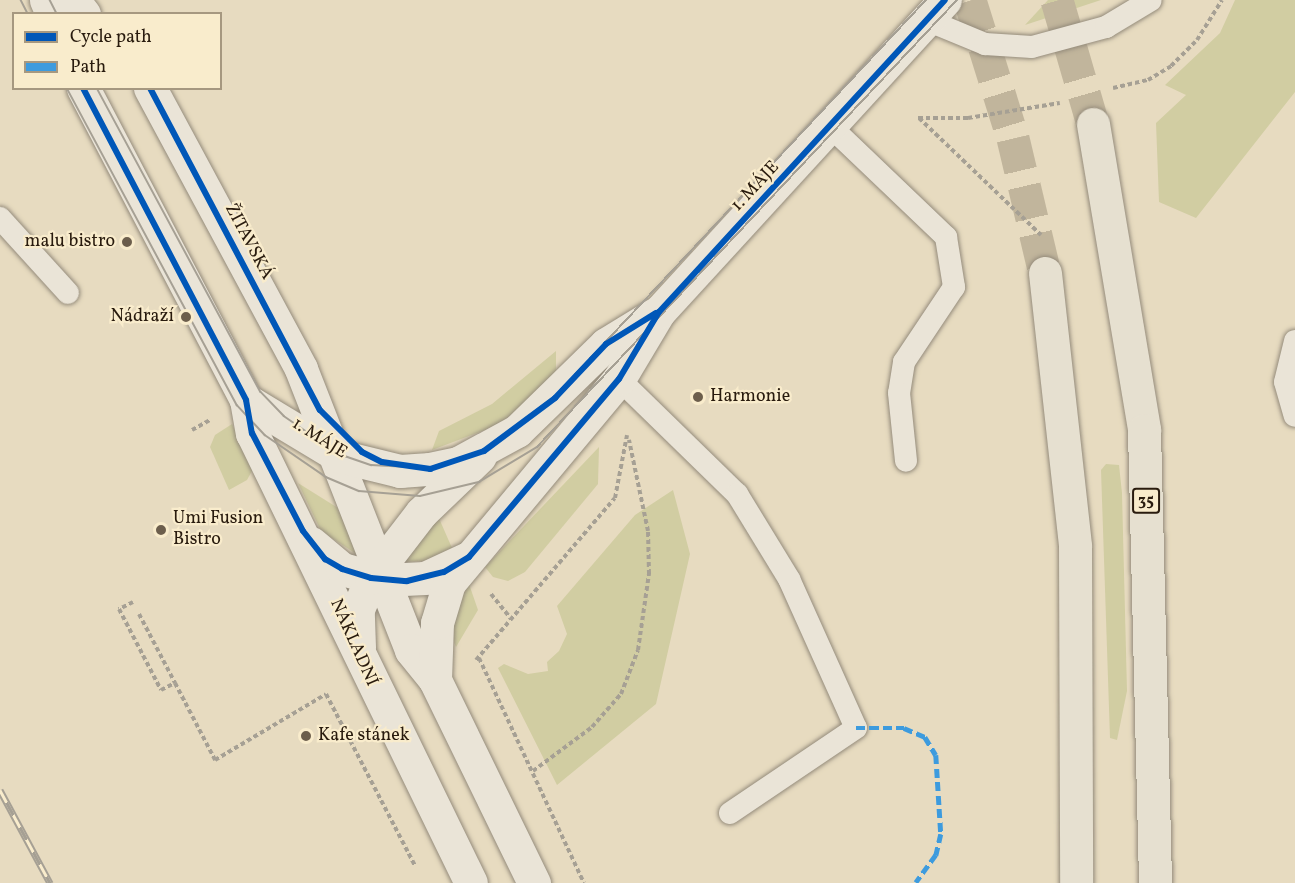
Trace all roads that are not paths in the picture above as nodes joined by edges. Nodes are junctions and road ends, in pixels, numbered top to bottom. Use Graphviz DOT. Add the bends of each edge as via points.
graph roads {
  1 [pos="72,0"];
  2 [pos="1151,0"];
  3 [pos="936,10"];
  4 [pos="82,12"];
  5 [pos="84,90"];
  6 [pos="151,90"];
  7 [pos="1093,124"];
  8 [pos="832,128"];
  9 [pos="0,218"];
  10 [pos="1048,259"];
  11 [pos="68,293"];
  12 [pos="659,312"];
  13 [pos="1295,341"];
  14 [pos="619,379"];
  15 [pos="246,400"];
  16 [pos="320,410"];
  17 [pos="1295,416"];
  18 [pos="484,451"];
  19 [pos="339,456"];
  20 [pos="906,461"];
  21 [pos="430,469"];
  22 [pos="303,531"];
  23 [pos="469,557"];
  24 [pos="377,575"];
  25 [pos="363,666"];
  26 [pos="435,680"];
  27 [pos="730,813"];
  28 [pos="471,883"];
  29 [pos="534,883"];
  30 [pos="1076,883"];
  31 [pos="1155,883"];
  1 -- 4 [label="street"];
  2 -- 3 [label="lane" via="1106,27 1032,47 985,44"];
  3 -- 8 [label="street, 1. MÁJE"];
  5 -- 15 [label="street"];
  6 -- 16 [label="street, ŽITAVSKÁ"];
  7 -- 31 [label="highway, 35" via="1144,430"];
  8 -- 12 [label="street, 1. MÁJE"];
  8 -- 20 [label="lane" via="946,237 954,286 904,362 899,393"];
  9 -- 11 [label="lane"];
  10 -- 30 [label="highway" via="1075,546"];
  12 -- 14 [label="street, 1. MÁJE"];
  12 -- 18 [label="street, 1. MÁJE" via="606,344 555,398"];
  13 -- 17 [label="lane" via="1285,382"];
  14 -- 23 [label="street, 1. MÁJE"];
  14 -- 27 [label="lane" via="737,494 789,579 856,728"];
  15 -- 19 [label="street, 1. MÁJE"];
  15 -- 22 [label="street, NÁKLADNÍ" via="252,433"];
  16 -- 19 [label="street, ŽITAVSKÁ"];
  16 -- 21 [label="street, 1. MÁJE" via="362,452 382,462"];
  18 -- 21 [label="street, 1. MÁJE"];
  18 -- 24 [label="street, 1. MÁJE" via="421,513"];
  19 -- 21 [label="street, 1. MÁJE" via="400,471"];
  19 -- 24 [label="street, ŽITAVSKÁ"];
  22 -- 24 [label="street, 1. MÁJE" via="325,559"];
  22 -- 25 [label="street, NÁKLADNÍ"];
  23 -- 24 [label="street, 1. MÁJE" via="425,578"];
  23 -- 26 [label="street, 1. MÁJE" via="440,605"];
  24 -- 25 [label="street, 1. MÁJE" via="356,630"];
  24 -- 26 [label="street, ŽITAVSKÁ" via="411,650"];
  25 -- 28 [label="street, NÁKLADNÍ"];
  26 -- 29 [label="street"];
}
